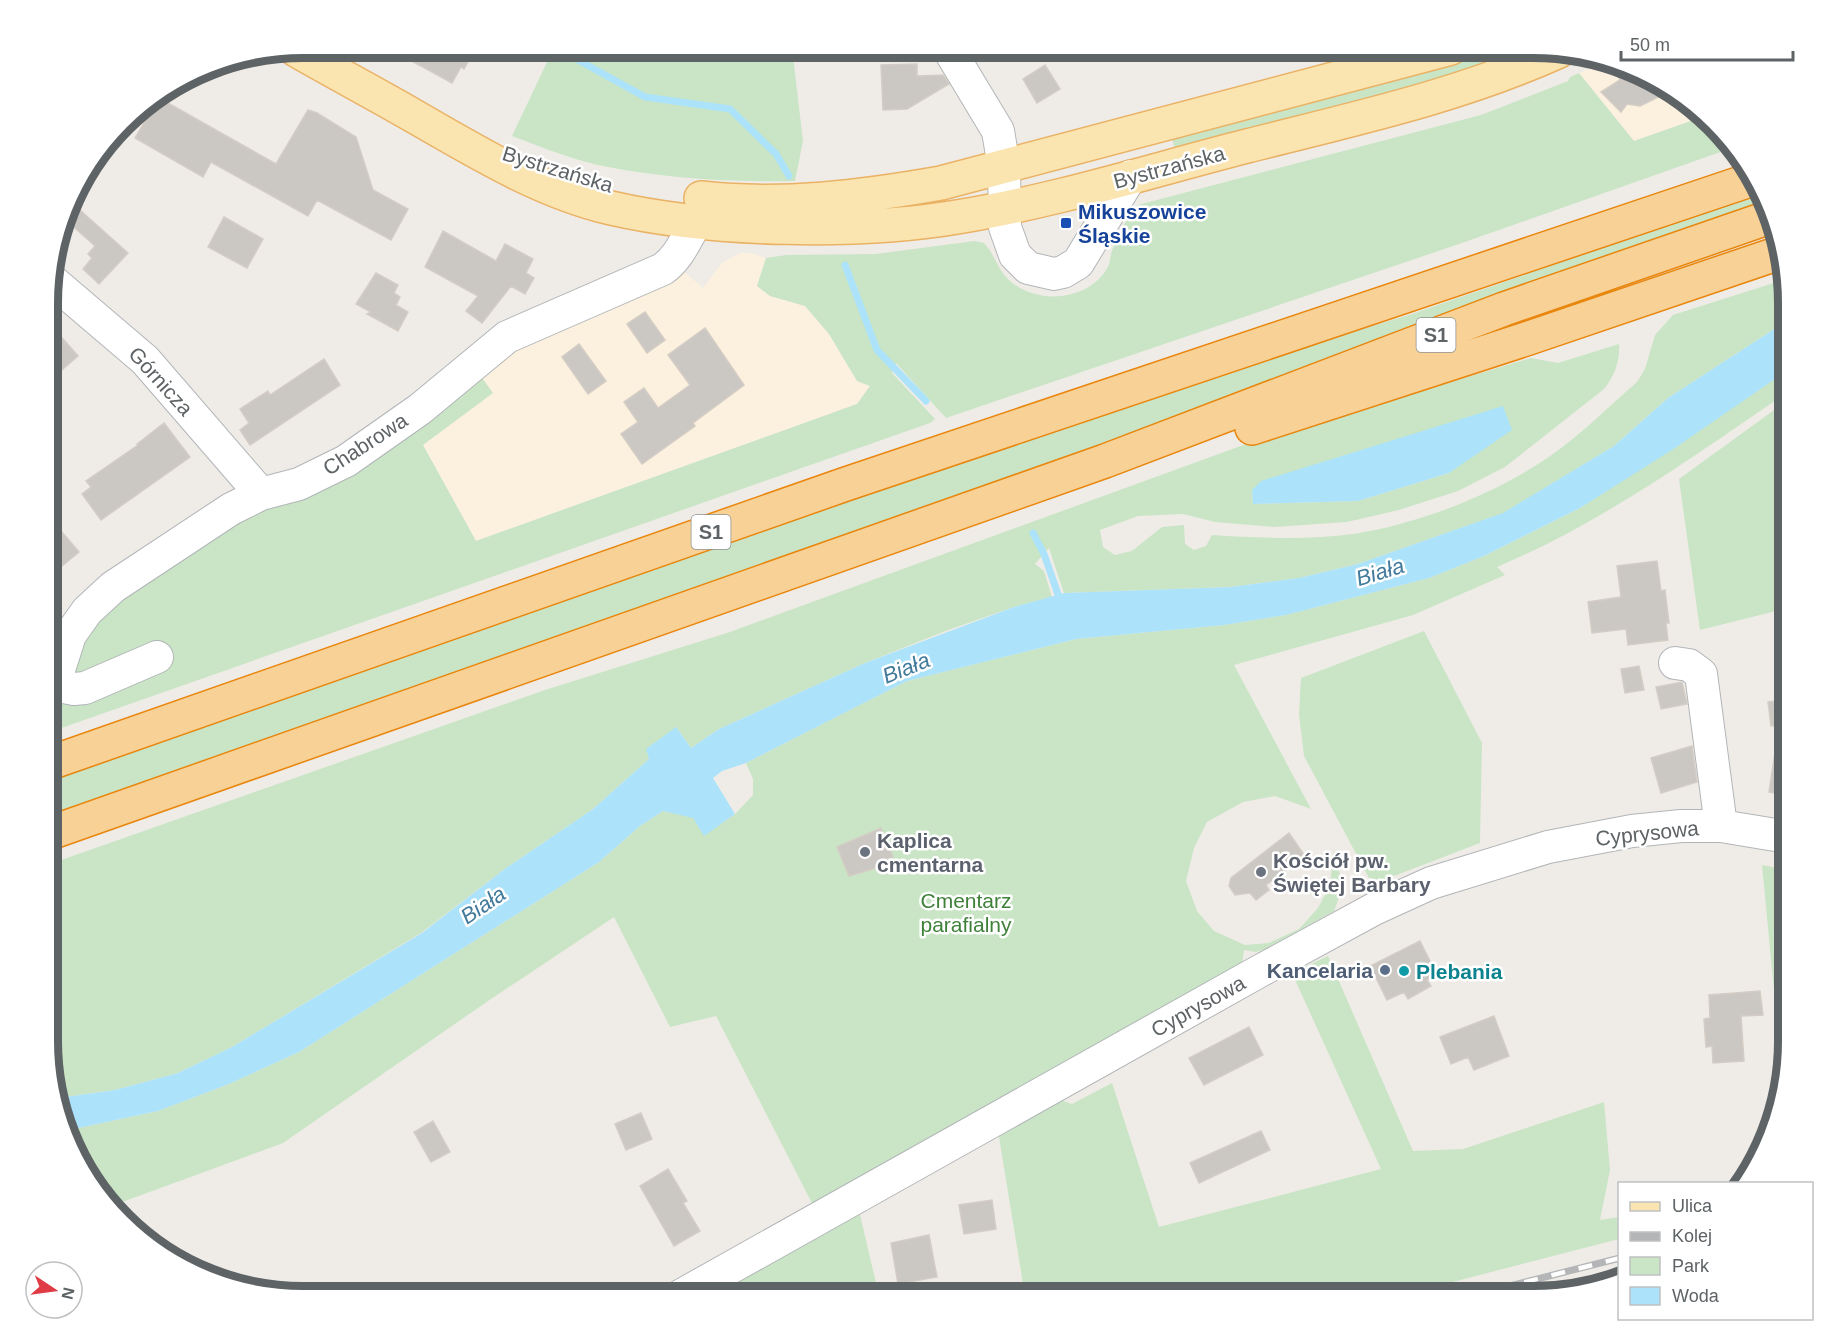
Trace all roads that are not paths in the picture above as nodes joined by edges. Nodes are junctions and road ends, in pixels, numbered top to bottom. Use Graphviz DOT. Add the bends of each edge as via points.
graph roads {
  1 [pos="311,58"];
  2 [pos="954,58"];
  3 [pos="1413,58"];
  4 [pos="1543,59"];
  5 [pos="403,109"];
  6 [pos="1004,167"];
  7 [pos="1131,176"];
  8 [pos="1746,181"];
  9 [pos="722,201"];
  10 [pos="1006,207"];
  11 [pos="1763,219"];
  12 [pos="696,220"];
  13 [pos="1773,254"];
  14 [pos="59,287"];
  15 [pos="1105,461"];
  16 [pos="261,494"];
  17 [pos="157,657"];
  18 [pos="1674,663"];
  19 [pos="58,669"];
  20 [pos="58,686"];
  21 [pos="58,761"];
  22 [pos="1721,826"];
  23 [pos="58,830"];
  24 [pos="1778,835"];
  25 [pos="697,1286"];
  1 -- 5 [label="main road, Bystrzańska"];
  2 -- 6 [label="street" via="998,131"];
  3 -- 6 [label="main road, Bystrzańska"];
  4 -- 7 [label="main road, Bystrzańska" via="1450,92"];
  5 -- 9 [label="main road, Bystrzańska" via="527,163 572,177 621,188"];
  5 -- 12 [label="main road, Bystrzańska" via="483,155 577,198 633,212"];
  6 -- 9 [label="main road, Bystrzańska" via="941,183 860,196"];
  6 -- 10 [label="street"];
  7 -- 10 [label="main road, Bystrzańska"];
  7 -- 10 [label="street" via="1083,257 1063,272 1036,272 1020,262 1005,227"];
  8 -- 21 [label="highway, S1" via="846,484"];
  9 -- 12 [label="street"];
  10 -- 12 [label="main road, Bystrzańska" via="961,217 859,225 754,225"];
  11 -- 15 [label="highway, S1" via="1504,309"];
  12 -- 16 [label="street, Chabrowa" via="679,255 663,269 507,336 420,409 346,461 299,484"];
  13 -- 15 [label="highway" via="1172,454"];
  14 -- 16 [label="street, Górnicza" via="145,360"];
  15 -- 23 [label="highway, S1"];
  16 -- 19 [label="street, Chabrowa" via="188,536 113,587 87,611 70,635"];
  17 -- 20 [label="street" via="85,688"];
  18 -- 22 [label="street" via="1689,665 1701,674"];
  22 -- 24 [label="street, Cyprysowa"];
  22 -- 25 [label="street, Cyprysowa" via="1642,830 1579,841 1505,858 1431,883 1374,909 991,1115"];
}
